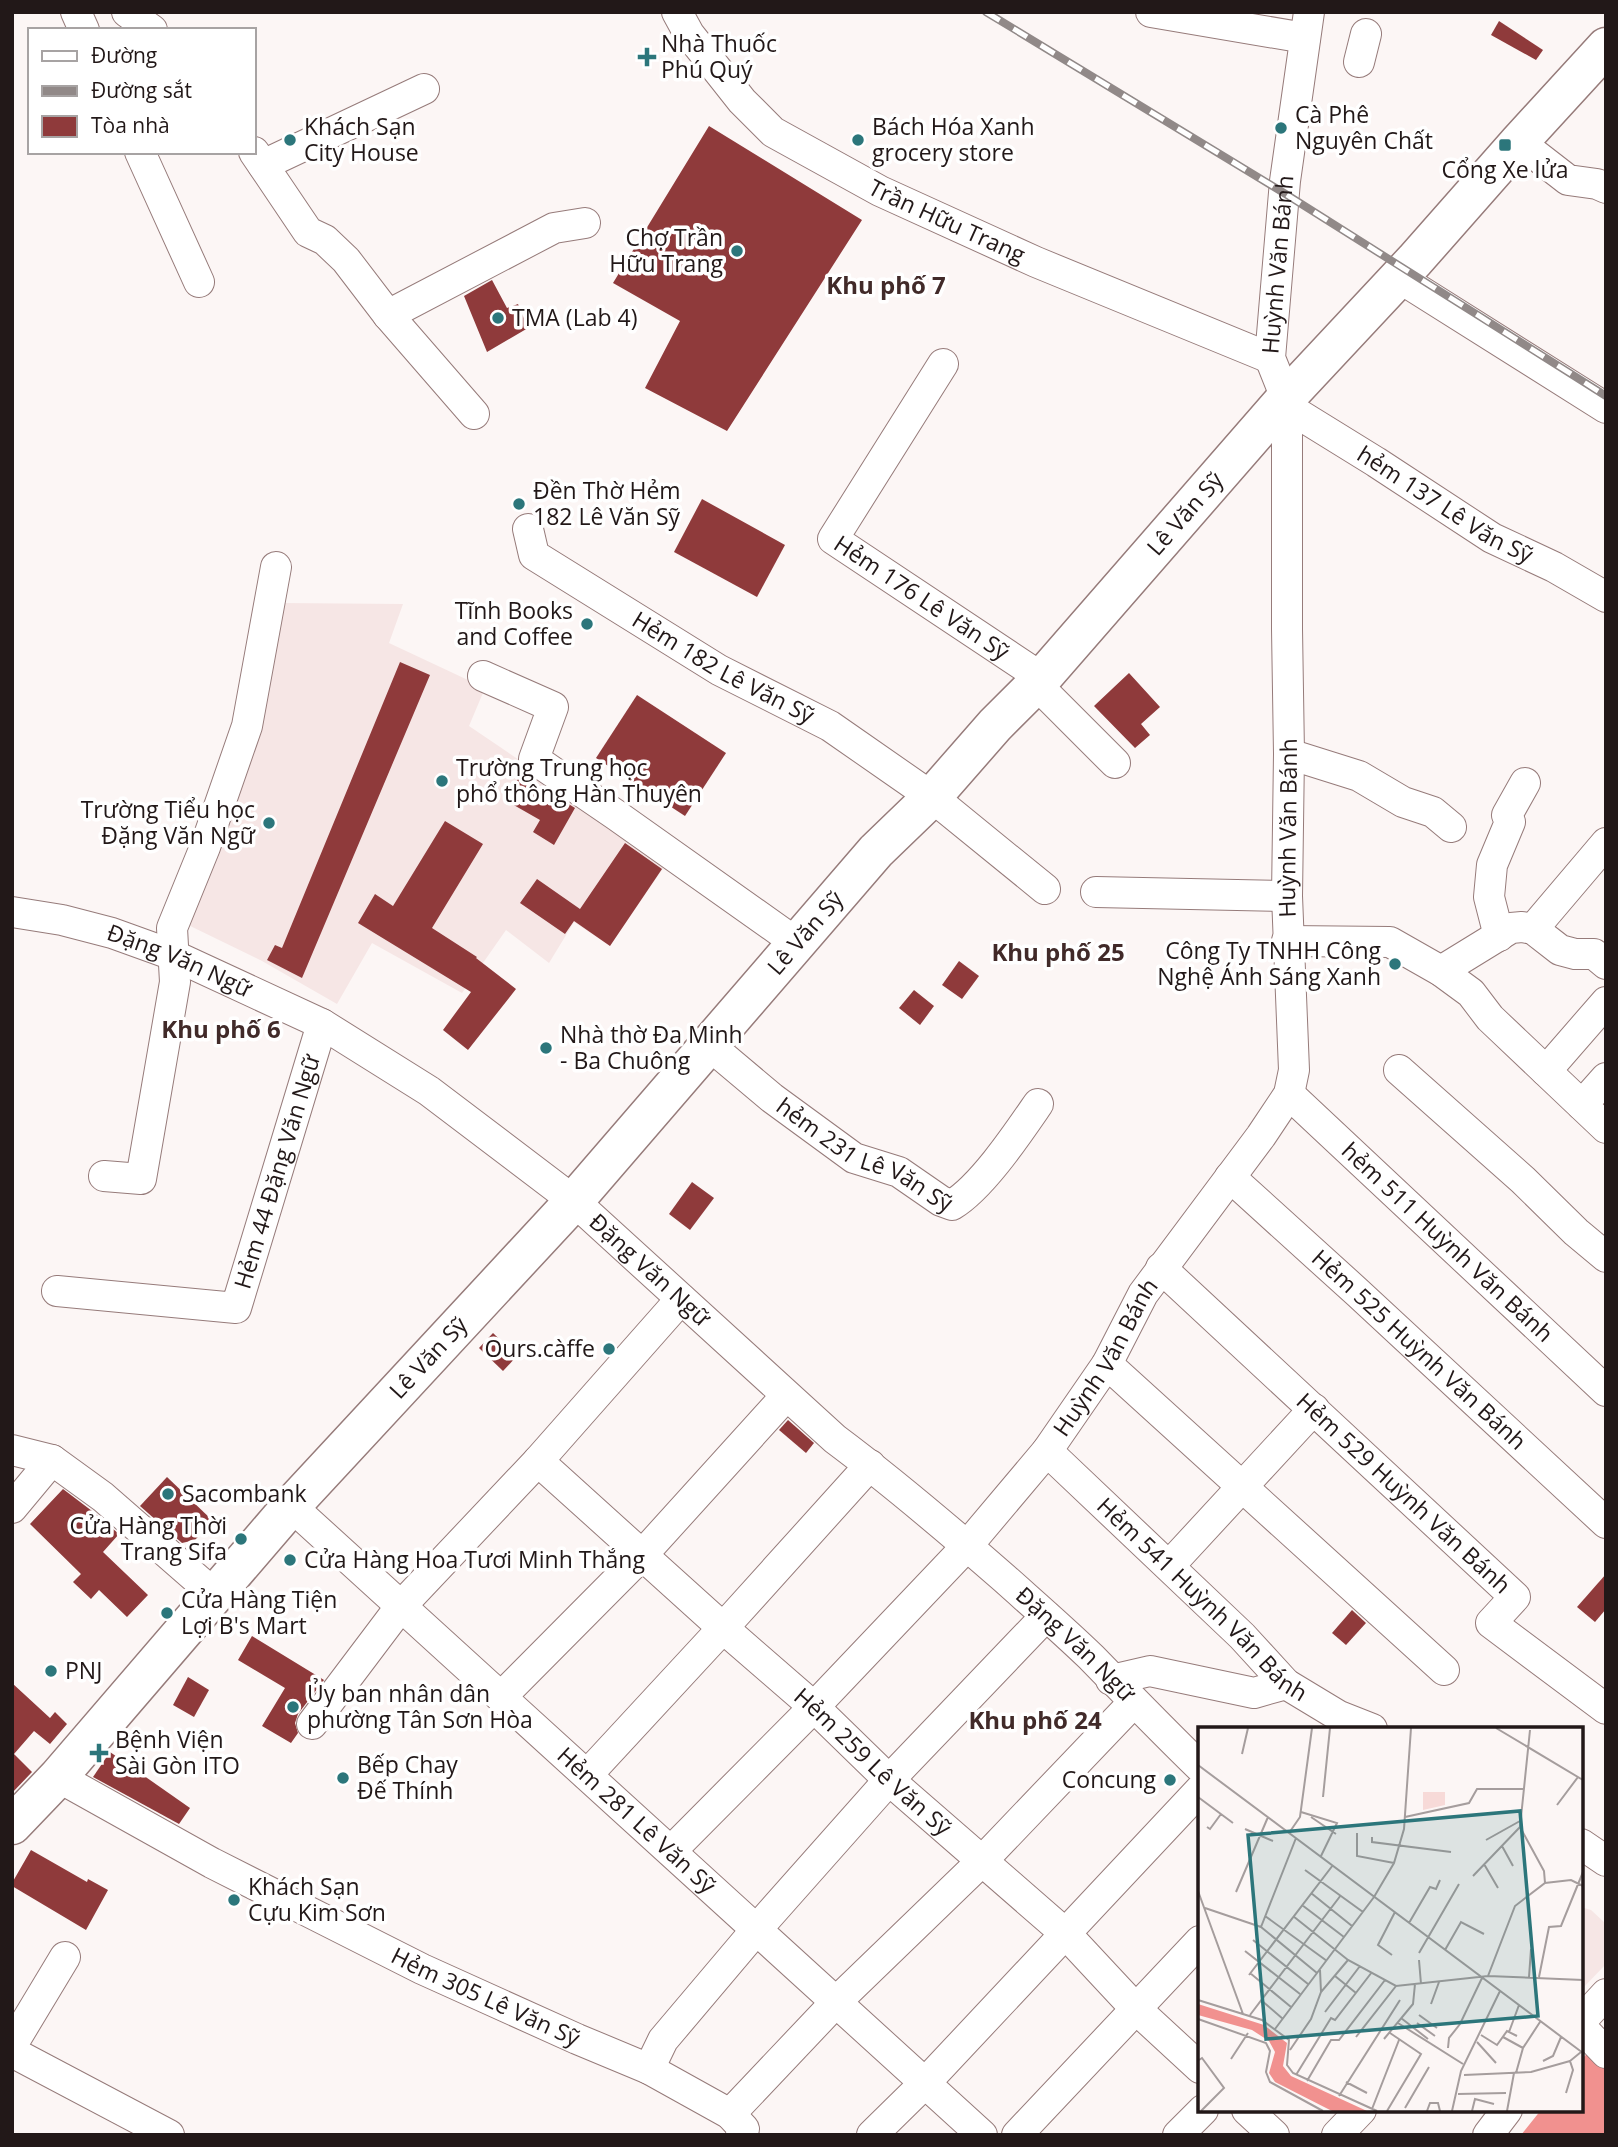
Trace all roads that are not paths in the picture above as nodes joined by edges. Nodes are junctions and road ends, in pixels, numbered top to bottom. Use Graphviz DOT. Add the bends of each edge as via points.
graph roads {
  1 [pos="76,12"];
  2 [pos="127,12"];
  3 [pos="677,12"];
  4 [pos="1151,12"];
  5 [pos="1307,25"];
  6 [pos="83,28"];
  7 [pos="149,28"];
  8 [pos="1606,47"];
  9 [pos="424,89"];
  10 [pos="1519,142"];
  11 [pos="140,154"];
  12 [pos="259,159"];
  13 [pos="1606,188"];
  14 [pos="585,223"];
  15 [pos="1398,277"];
  16 [pos="199,282"];
  17 [pos="388,315"];
  18 [pos="1270,358"];
  19 [pos="943,364"];
  20 [pos="1287,402"];
  21 [pos="1606,408"];
  22 [pos="474,414"];
  23 [pos="528,529"];
  24 [pos="276,567"];
  25 [pos="1606,597"];
  26 [pos="483,676"];
  27 [pos="1039,681"];
  28 [pos="1289,754"];
  29 [pos="1115,763"];
  30 [pos="1525,783"];
  31 [pos="932,797"];
  32 [pos="1451,827"];
  33 [pos="1606,843"];
  34 [pos="1045,889"];
  35 [pos="1096,892"];
  36 [pos="1287,897"];
  37 [pos="12,912"];
  38 [pos="1533,929"];
  39 [pos="1499,936"];
  40 [pos="1287,942"];
  41 [pos="798,944"];
  42 [pos="1602,953"];
  43 [pos="173,955"];
  44 [pos="1441,971"];
  45 [pos="1606,1002"];
  46 [pos="322,1024"];
  47 [pos="709,1045"];
  48 [pos="1399,1070"];
  49 [pos="1546,1071"];
  50 [pos="1606,1078"];
  51 [pos="1289,1094"];
  52 [pos="1038,1104"];
  53 [pos="1582,1105"];
  54 [pos="1606,1128"];
  55 [pos="104,1176"];
  56 [pos="1230,1177"];
  57 [pos="575,1201"];
  58 [pos="1606,1257"];
  59 [pos="1161,1268"];
  60 [pos="57,1290"];
  61 [pos="681,1299"];
  62 [pos="1107,1364"];
  63 [pos="1606,1391"];
  64 [pos="786,1396"];
  65 [pos="1314,1409"];
  66 [pos="12,1450"];
  67 [pos="1047,1451"];
  68 [pos="52,1460"];
  69 [pos="538,1461"];
  70 [pos="870,1465"];
  71 [pos="1241,1486"];
  72 [pos="291,1506"];
  73 [pos="12,1508"];
  74 [pos="1606,1523"];
  75 [pos="967,1546"];
  76 [pos="643,1554"];
  77 [pos="1169,1566"];
  78 [pos="214,1594"];
  79 [pos="401,1606"];
  80 [pos="1046,1616"];
  81 [pos="723,1628"];
  82 [pos="1444,1670"];
  83 [pos="1111,1680"];
  84 [pos="1286,1684"];
  85 [pos="501,1697"];
  86 [pos="1133,1703"];
  87 [pos="814,1707"];
  88 [pos="1606,1709"];
  89 [pos="312,1724"];
  90 [pos="1367,1727"];
  91 [pos="1198,1765"];
  92 [pos="587,1775"];
  93 [pos="58,1777"];
  94 [pos="889,1780"];
  95 [pos="1198,1792"];
  96 [pos="12,1825"];
  97 [pos="1583,1845"];
  98 [pos="671,1851"];
  99 [pos="982,1861"];
  100 [pos="1606,1861"];
  101 [pos="756,1930"];
  102 [pos="1066,1934"];
  103 [pos="1198,1943"];
  104 [pos="65,1957"];
  105 [pos="1606,1994"];
  106 [pos="836,2002"];
  107 [pos="1135,2008"];
  108 [pos="1591,2036"];
  109 [pos="12,2045"];
  110 [pos="12,2052"];
  111 [pos="1198,2066"];
  112 [pos="649,2069"];
  113 [pos="926,2082"];
  114 [pos="1201,2112"];
  115 [pos="1249,2112"];
  116 [pos="1360,2112"];
  117 [pos="1505,2112"];
  118 [pos="125,2124"];
  119 [pos="736,2124"];
  120 [pos="169,2135"];
  121 [pos="872,2135"];
  122 [pos="982,2135"];
  123 [pos="1017,2135"];
  124 [pos="1178,2135"];
  125 [pos="1274,2135"];
  126 [pos="1337,2135"];
  127 [pos="1488,2135"];
  1 -- 6 [label="street"];
  2 -- 7 [label="street"];
  3 -- 18 [label="street, Trần Hữu Trang" via="743,101 774,132 880,191 1036,262"];
  4 -- 5 [label="street"];
  5 -- 18 [label="street, Huỳnh Văn Bánh" via="1285,181"];
  8 -- 10 [label="main road, Lê Văn Sỹ"];
  9 -- 12 [label="street"];
  10 -- 13 [label="street" via="1568,180"];
  10 -- 15 [label="main road, Lê Văn Sỹ"];
  11 -- 16 [label="street"];
  12 -- 17 [label="street" via="309,232 346,260"];
  14 -- 17 [label="street" via="554,228"];
  15 -- 20 [label="main road, Lê Văn Sỹ"];
  15 -- 21 [label="street"];
  17 -- 22 [label="street"];
  18 -- 20 [label="street, Huỳnh Văn Bánh"];
  19 -- 27 [label="street, Hẻm 176 Lê Văn Sỹ" via="833,539"];
  20 -- 25 [label="street, hẻm 137 Lê Văn Sỹ" via="1492,538"];
  20 -- 27 [label="main road, Lê Văn Sỹ"];
  20 -- 28 [label="street, Huỳnh Văn Bánh"];
  23 -- 31 [label="street, Hẻm 182 Lê Văn Sỹ" via="534,555 719,670 830,726"];
  24 -- 43 [label="street" via="247,726 172,928"];
  26 -- 41 [label="street" via="553,707 534,759"];
  27 -- 29 [label="street"];
  27 -- 31 [label="main road, Lê Văn Sỹ"];
  28 -- 32 [label="street" via="1359,776 1403,802 1433,812"];
  28 -- 36 [label="street, Huỳnh Văn Bánh"];
  30 -- 39 [label="street" via="1507,815 1510,822 1492,865 1489,897"];
  31 -- 34 [label="street, Hẻm 182 Lê Văn Sỹ"];
  31 -- 41 [label="main road, Lê Văn Sỹ" via="876,851"];
  33 -- 38 [label="street"];
  35 -- 36 [label="street"];
  36 -- 40 [label="street, Huỳnh Văn Bánh"];
  37 -- 43 [label="street, Đặng Văn Ngữ" via="112,933"];
  38 -- 39 [label="street" via="1511,928"];
  38 -- 42 [label="street" via="1560,950"];
  39 -- 44 [label="street"];
  40 -- 44 [label="street" via="1390,943"];
  40 -- 51 [label="street, Huỳnh Văn Bánh" via="1294,1070"];
  41 -- 47 [label="main road, Lê Văn Sỹ"];
  43 -- 46 [label="street, Đặng Văn Ngữ"];
  43 -- 55 [label="street" via="175,982 141,1179"];
  44 -- 49 [label="street" via="1471,993"];
  45 -- 49 [label="street"];
  46 -- 57 [label="street, Đặng Văn Ngữ" via="429,1091"];
  46 -- 60 [label="street, Hẻm 44 Đặng Văn Ngữ" via="236,1308"];
  47 -- 52 [label="street, hẻm 231 Lê Văn Sỹ" via="854,1158 899,1172 952,1205 978,1182"];
  47 -- 57 [label="main road, Lê Văn Sỹ"];
  48 -- 58 [label="street"];
  49 -- 53 [label="street"];
  50 -- 53 [label="street"];
  51 -- 56 [label="street, Huỳnh Văn Bánh"];
  51 -- 63 [label="street, hẻm 511 Huỳnh Văn Bánh"];
  53 -- 54 [label="street"];
  56 -- 59 [label="street, Huỳnh Văn Bánh"];
  56 -- 74 [label="street, Hẻm 525 Huỳnh Văn Bánh"];
  57 -- 61 [label="street, Đặng Văn Ngữ"];
  57 -- 72 [label="main road, Lê Văn Sỹ"];
  59 -- 62 [label="street, Huỳnh Văn Bánh"];
  59 -- 65 [label="street, Hẻm 529 Huỳnh Văn Bánh"];
  61 -- 64 [label="street, Đặng Văn Ngữ"];
  61 -- 69 [label="street"];
  62 -- 67 [label="street, Huỳnh Văn Bánh"];
  62 -- 71 [label="street"];
  64 -- 70 [label="street, Đặng Văn Ngữ"];
  64 -- 76 [label="street"];
  65 -- 71 [label="street, Hẻm 529 Huỳnh Văn Bánh"];
  65 -- 88 [label="street, Hẻm 529 Huỳnh Văn Bánh" via="1515,1597 1491,1623"];
  66 -- 68 [label="street"];
  67 -- 75 [label="street, Huỳnh Văn Bánh"];
  67 -- 77 [label="street, Hẻm 541 Huỳnh Văn Bánh"];
  68 -- 73 [label="street"];
  68 -- 78 [label="street" via="103,1497"];
  69 -- 76 [label="street, Hẻm 259 Lê Văn Sỹ"];
  69 -- 79 [label="street"];
  70 -- 75 [label="street, Đặng Văn Ngữ"];
  70 -- 81 [label="street"];
  71 -- 77 [label="street, Hẻm 529 Huỳnh Văn Bánh"];
  71 -- 82 [label="street"];
  72 -- 78 [label="main road, Lê Văn Sỹ"];
  72 -- 79 [label="street, Hẻm 281 Lê Văn Sỹ"];
  75 -- 80 [label="street, Đặng Văn Ngữ"];
  75 -- 87 [label="street, Huỳnh Văn Bánh"];
  76 -- 81 [label="street, Hẻm 259 Lê Văn Sỹ"];
  76 -- 85 [label="street"];
  77 -- 84 [label="street, Hẻm 541 Huỳnh Văn Bánh"];
  78 -- 93 [label="main road, Lê Văn Sỹ"];
  79 -- 85 [label="street, Hẻm 281 Lê Văn Sỹ"];
  79 -- 89 [label="street"];
  80 -- 83 [label="street, Đặng Văn Ngữ"];
  80 -- 94 [label="street"];
  81 -- 87 [label="street, Hẻm 259 Lê Văn Sỹ"];
  81 -- 92 [label="street"];
  83 -- 84 [label="street" via="1150,1671 1254,1693"];
  83 -- 86 [label="street, Đặng Văn Ngữ"];
  84 -- 90 [label="street, Hẻm 541 Huỳnh Văn Bánh"];
  85 -- 92 [label="street, Hẻm 281 Lê Văn Sỹ"];
  86 -- 91 [label="street, Đặng Văn Ngữ"];
  86 -- 99 [label="street"];
  87 -- 94 [label="street, Hẻm 259 Lê Văn Sỹ"];
  87 -- 98 [label="street, Huỳnh Văn Bánh"];
  92 -- 98 [label="street, Hẻm 281 Lê Văn Sỹ"];
  93 -- 96 [label="main road, Lê Văn Sỹ"];
  93 -- 112 [label="street, Hẻm 305 Lê Văn Sỹ" via="212,1863 422,1969"];
  94 -- 99 [label="street, Hẻm 259 Lê Văn Sỹ"];
  94 -- 101 [label="street"];
  95 -- 102 [label="street"];
  97 -- 100 [label="street"];
  98 -- 101 [label="street, Hẻm 281 Lê Văn Sỹ"];
  99 -- 102 [label="street, Hẻm 259 Lê Văn Sỹ"];
  99 -- 106 [label="street"];
  101 -- 106 [label="street, Hẻm 281 Lê Văn Sỹ"];
  101 -- 112 [label="street" via="663,2040"];
  102 -- 107 [label="street, Hẻm 259 Lê Văn Sỹ"];
  102 -- 113 [label="street"];
  103 -- 107 [label="street"];
  104 -- 109 [label="street"];
  105 -- 108 [label="street"];
  106 -- 113 [label="street, Hẻm 281 Lê Văn Sỹ"];
  106 -- 119 [label="street"];
  107 -- 111 [label="street, Hẻm 259 Lê Văn Sỹ"];
  107 -- 123 [label="street"];
  110 -- 118 [label="street"];
  112 -- 119 [label="street, Hẻm 305 Lê Văn Sỹ"];
  113 -- 121 [label="street"];
  113 -- 122 [label="street, Hẻm 281 Lê Văn Sỹ"];
  114 -- 124 [label="street"];
  115 -- 125 [label="street"];
  116 -- 126 [label="street"];
  117 -- 127 [label="street"];
  118 -- 120 [label="street"];
}
